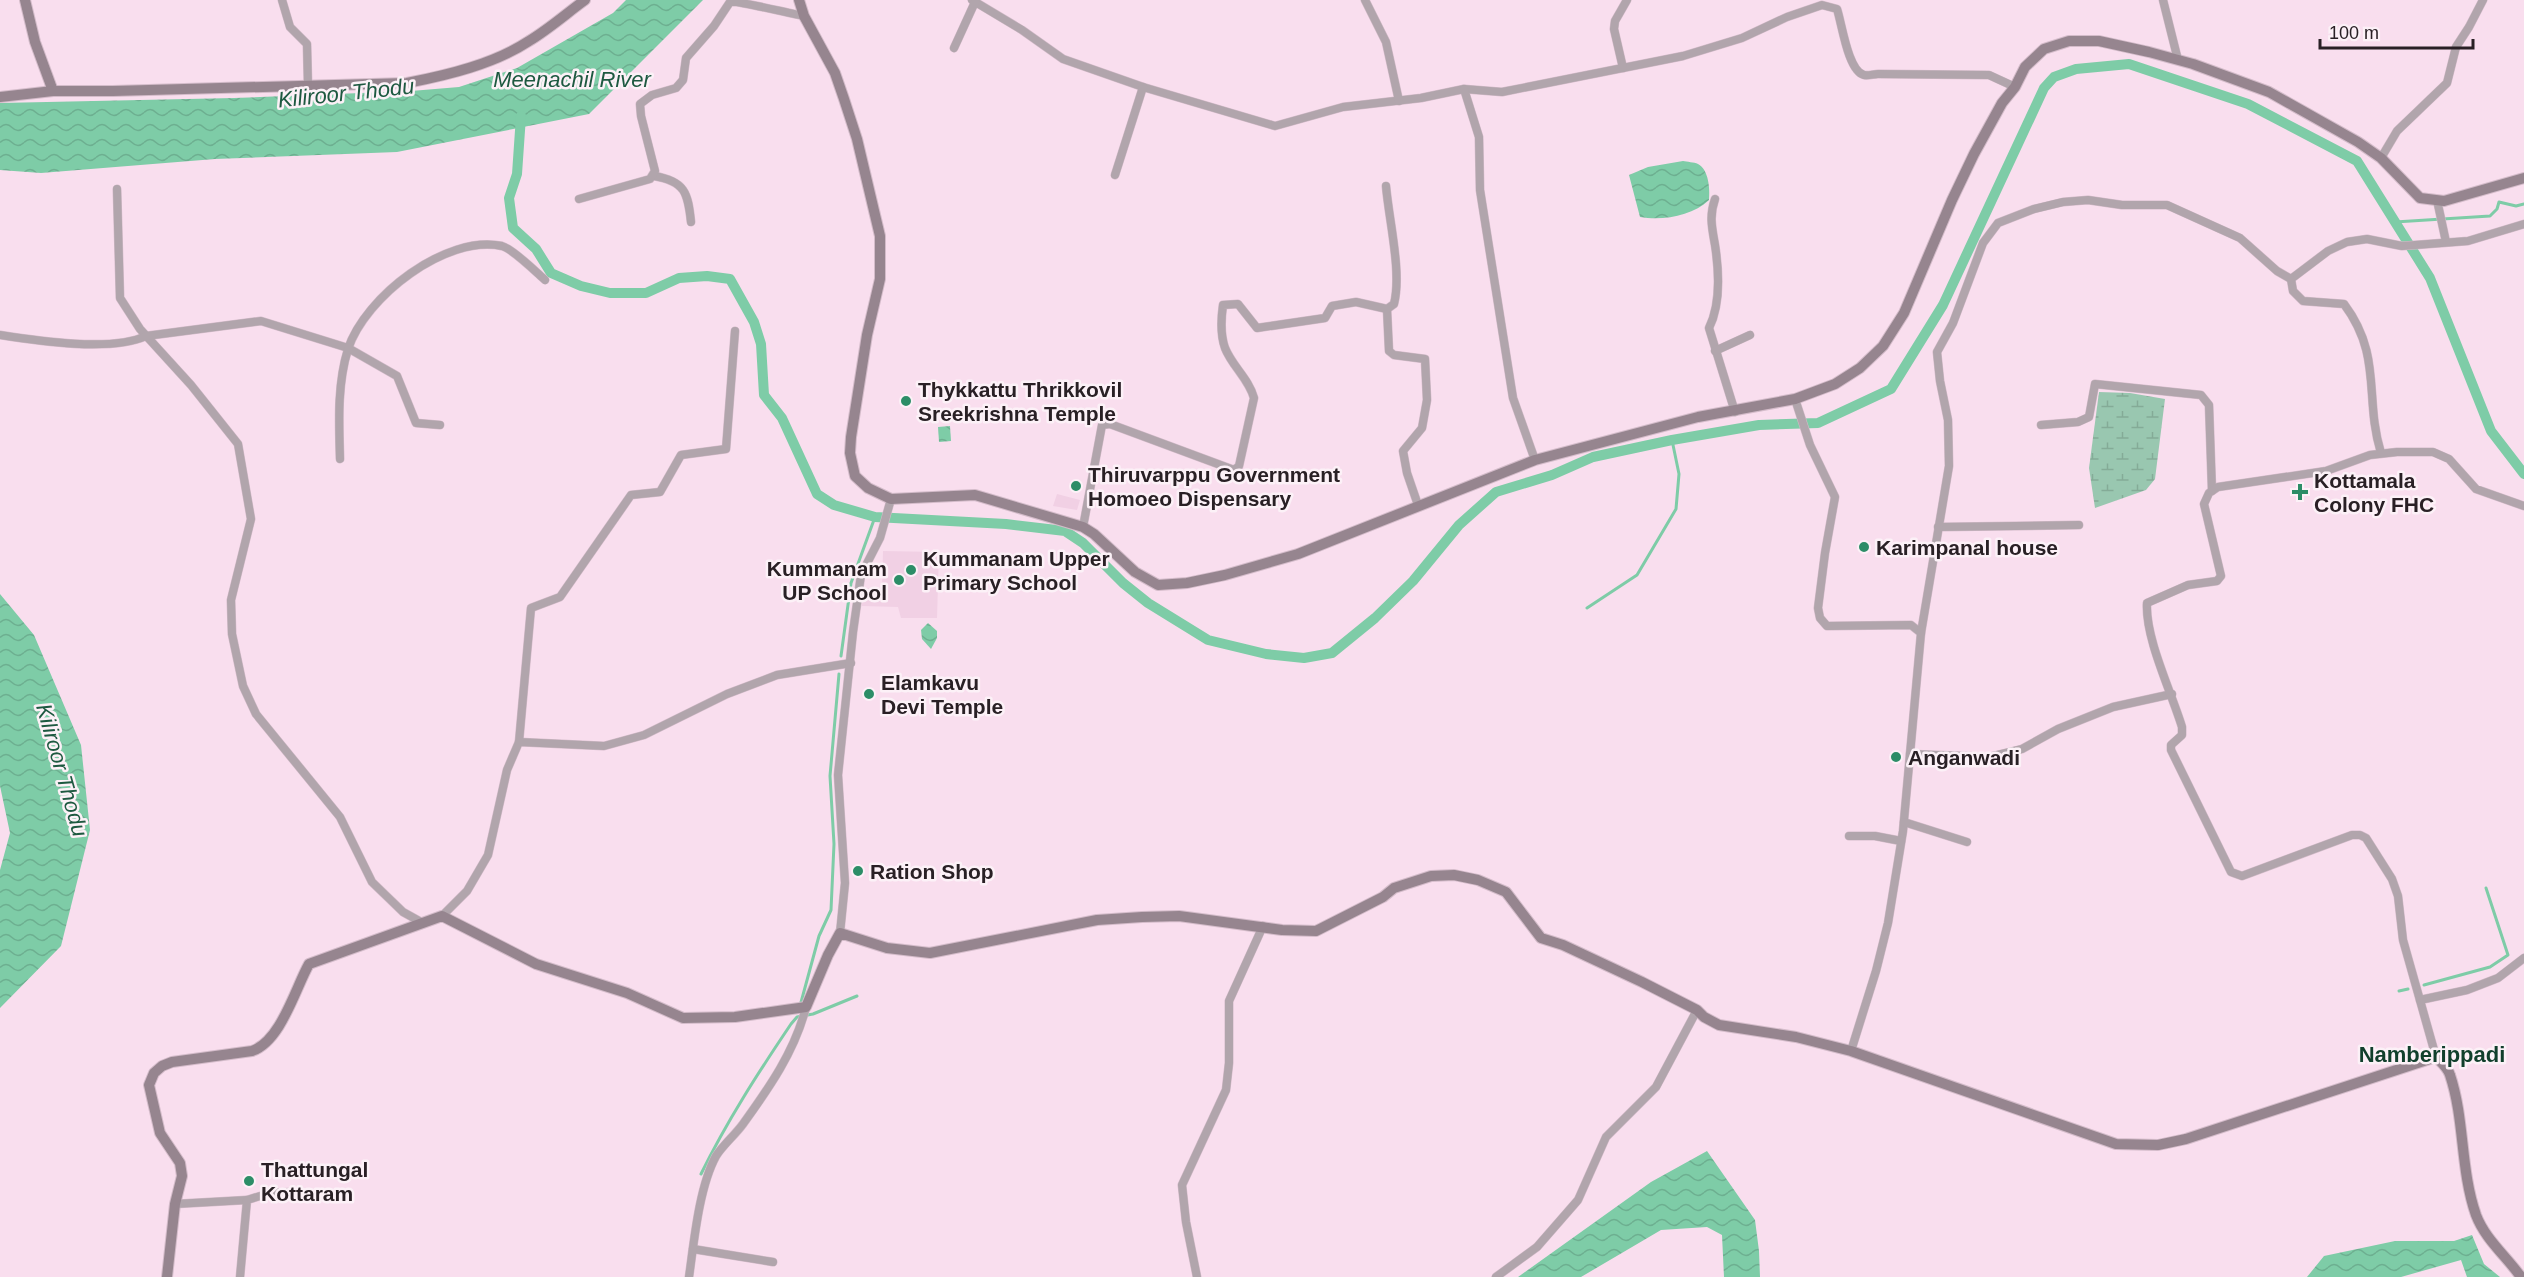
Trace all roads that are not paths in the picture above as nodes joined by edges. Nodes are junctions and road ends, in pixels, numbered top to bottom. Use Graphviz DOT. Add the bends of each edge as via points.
graph roads {
  1 [pos="25,0"];
  2 [pos="282,0"];
  3 [pos="585,0"];
  4 [pos="799,0"];
  5 [pos="1365,0"];
  6 [pos="1627,0"];
  7 [pos="1803,0"];
  8 [pos="2163,0"];
  9 [pos="2483,0"];
  10 [pos="974,1"];
  11 [pos="1807,10"];
  12 [pos="804,16"];
  13 [pos="954,48"];
  14 [pos="2178,60"];
  15 [pos="1623,68"];
  16 [pos="308,86"];
  17 [pos="1143,87"];
  18 [pos="2015,87"];
  19 [pos="1464,89"];
  20 [pos="53,91"];
  21 [pos="0,97"];
  22 [pos="1399,101"];
  23 [pos="2381,158"];
  24 [pos="654,176"];
  25 [pos="1115,176"];
  26 [pos="2524,178"];
  27 [pos="1386,186"];
  28 [pos="117,189"];
  29 [pos="579,199"];
  30 [pos="1714,199"];
  31 [pos="2437,200"];
  32 [pos="691,222"];
  33 [pos="2524,224"];
  34 [pos="2446,242"];
  35 [pos="2291,279"];
  36 [pos="545,280"];
  37 [pos="1388,309"];
  38 [pos="735,331"];
  39 [pos="0,335"];
  40 [pos="1750,335"];
  41 [pos="146,336"];
  42 [pos="348,348"];
  43 [pos="1715,351"];
  44 [pos="1795,399"];
  45 [pos="1735,412"];
  46 [pos="440,425"];
  47 [pos="2040,426"];
  48 [pos="2381,453"];
  49 [pos="340,459"];
  50 [pos="1535,460"];
  51 [pos="2212,491"];
  52 [pos="889,504"];
  53 [pos="1418,505"];
  54 [pos="2524,506"];
  55 [pos="2079,525"];
  56 [pos="1083,527"];
  57 [pos="1938,527"];
  58 [pos="1921,633"];
  59 [pos="851,663"];
  60 [pos="2172,694"];
  61 [pos="519,742"];
  62 [pos="1910,754"];
  63 [pos="1904,822"];
  64 [pos="1849,836"];
  65 [pos="1901,840"];
  66 [pos="1967,842"];
  67 [pos="441,916"];
  68 [pos="421,922"];
  69 [pos="1263,926"];
  70 [pos="840,933"];
  71 [pos="2524,958"];
  72 [pos="2420,1000"];
  73 [pos="1697,1010"];
  74 [pos="803,1011"];
  75 [pos="1851,1051"];
  76 [pos="2436,1057"];
  77 [pos="295,1192"];
  78 [pos="247,1200"];
  79 [pos="175,1204"];
  80 [pos="693,1249"];
  81 [pos="773,1262"];
  82 [pos="167,1277"];
  83 [pos="240,1277"];
  84 [pos="689,1277"];
  85 [pos="1197,1277"];
  86 [pos="1496,1277"];
  87 [pos="2521,1277"];
  1 -- 20 [label="main road"];
  2 -- 16 [label="street" via="290,27 307,44"];
  3 -- 16 [label="main road" via="529,42 442,76 407,83"];
  4 -- 12 [label="main road"];
  5 -- 22 [label="street" via="1386,42"];
  6 -- 15 [label="street" via="1614,28"];
  7 -- 11 [label="street"];
  8 -- 14 [label="street"];
  9 -- 23 [label="street" via="2456,47 2447,82 2397,131"];
  10 -- 13 [label="street"];
  10 -- 17 [label="street" via="1063,59"];
  11 -- 15 [label="street" via="1702,51"];
  11 -- 18 [label="street" via="1822,5 1837,9 1849,55 1856,71 1865,76 1989,75"];
  12 -- 24 [label="street" via="730,2 686,58 683,80 676,88 652,95 640,104"];
  12 -- 52 [label="main road" via="835,73 844,99 880,236 880,279 867,335 850,453 860,483"];
  14 -- 18 [label="main road" via="2099,41 2069,41 2044,49 2025,68"];
  14 -- 23 [label="main road" via="2269,92"];
  15 -- 19 [label="street" via="1502,92"];
  16 -- 20 [label="main road"];
  17 -- 22 [label="street" via="1275,126 1343,106"];
  17 -- 25 [label="street"];
  18 -- 44 [label="main road" via="1974,154 1904,313 1883,346 1835,384"];
  19 -- 22 [label="street"];
  19 -- 50 [label="street" via="1479,137 1480,190 1513,398"];
  20 -- 21 [label="main road"];
  23 -- 31 [label="main road" via="2420,198"];
  24 -- 29 [label="street"];
  24 -- 32 [label="street" via="669,178 681,187 688,200"];
  26 -- 31 [label="main road"];
  27 -- 37 [label="street" via="1396,295"];
  28 -- 41 [label="street" via="120,298"];
  30 -- 43 [label="street" via="1710,226 1715,246 1716,313 1708,328"];
  31 -- 34 [label="street"];
  33 -- 34 [label="street" via="2468,241"];
  34 -- 35 [label="street" via="2402,246 2367,238 2347,242"];
  35 -- 48 [label="street" via="2293,291 2302,301 2344,304 2361,332 2370,365 2375,435"];
  35 -- 57 [label="street" via="2240,238 2167,205 2062,202 1998,223 1983,243 1953,322 1937,352 1949,466"];
  36 -- 42 [label="street" via="504,247 470,245 411,272 380,297 362,319"];
  37 -- 53 [label="street" via="1389,351 1425,359 1427,400 1422,428 1403,451"];
  37 -- 56 [label="street" via="1356,302 1340,304 1332,306 1325,318 1257,328 1238,304 1223,305 1221,324 1226,349 1254,398 1239,466 1234,470 1110,424 1102,425"];
  38 -- 61 [label="street" via="726,449 681,455 660,492 631,495 560,597 531,608"];
  39 -- 41 [label="street" via="86,343 132,342"];
  40 -- 43 [label="street"];
  41 -- 42 [label="street" via="261,321"];
  41 -- 68 [label="street" via="238,444 251,519 231,600 232,634 243,686 256,714 340,817 372,882 403,912"];
  42 -- 46 [label="street" via="397,376 416,423"];
  42 -- 49 [label="street" via="338,402"];
  43 -- 45 [label="street"];
  44 -- 45 [label="main road"];
  44 -- 58 [label="street" via="1810,445 1835,496 1818,608 1820,618 1827,626 1911,625"];
  45 -- 50 [label="main road" via="1666,425"];
  47 -- 51 [label="street" via="2089,417 2095,384 2201,395 2210,405"];
  48 -- 51 [label="street" via="2326,471"];
  48 -- 54 [label="street" via="2433,452 2449,459 2476,489"];
  50 -- 53 [label="main road"];
  51 -- 60 [label="street" via="2204,504 2221,576 2217,581 2188,585 2147,603 2152,640"];
  52 -- 56 [label="main road" via="975,495"];
  52 -- 59 [label="street" via="880,537 861,575"];
  53 -- 56 [label="main road" via="1298,554 1225,575 1158,585 1135,572"];
  55 -- 57 [label="street"];
  57 -- 58 [label="street"];
  58 -- 62 [label="street"];
  59 -- 61 [label="street" via="777,675 727,694 644,735 603,746"];
  59 -- 70 [label="street" via="838,775 845,883"];
  60 -- 62 [label="street" via="2113,707 2058,729 2022,749 1989,757"];
  60 -- 72 [label="street" via="2182,735 2171,750 2231,872 2241,876 2352,835 2366,838 2398,896 2403,940"];
  61 -- 67 [label="street" via="507,770 488,855 467,891"];
  62 -- 63 [label="street"];
  63 -- 65 [label="street"];
  63 -- 66 [label="street"];
  64 -- 65 [label="street"];
  65 -- 75 [label="street" via="1886,933"];
  67 -- 68 [label="main road"];
  67 -- 74 [label="main road" via="536,964 627,993 683,1018"];
  68 -- 79 [label="main road" via="309,964 263,1047 172,1062 154,1073 149,1085 160,1133 180,1163 182,1176"];
  69 -- 70 [label="main road" via="1179,916 1097,920 930,953 887,948"];
  69 -- 73 [label="main road" via="1316,931 1394,888 1431,876 1454,875 1506,892 1541,938"];
  69 -- 85 [label="street" via="1229,1001 1226,1090 1182,1185"];
  70 -- 74 [label="main road"];
  71 -- 72 [label="street" via="2498,978 2467,990"];
  72 -- 76 [label="street"];
  73 -- 75 [label="main road" via="1719,1024"];
  73 -- 86 [label="street" via="1656,1087 1606,1137 1578,1200 1536,1247"];
  74 -- 80 [label="street" via="788,1056 768,1090 717,1155"];
  75 -- 76 [label="main road" via="2116,1144 2138,1146 2186,1139"];
  76 -- 87 [label="main road" via="2450,1072 2466,1180 2477,1217 2484,1235"];
  77 -- 78 [label="street" via="270,1193"];
  78 -- 79 [label="street"];
  78 -- 83 [label="street"];
  79 -- 82 [label="main road"];
  80 -- 81 [label="street"];
  80 -- 84 [label="street"];
}
